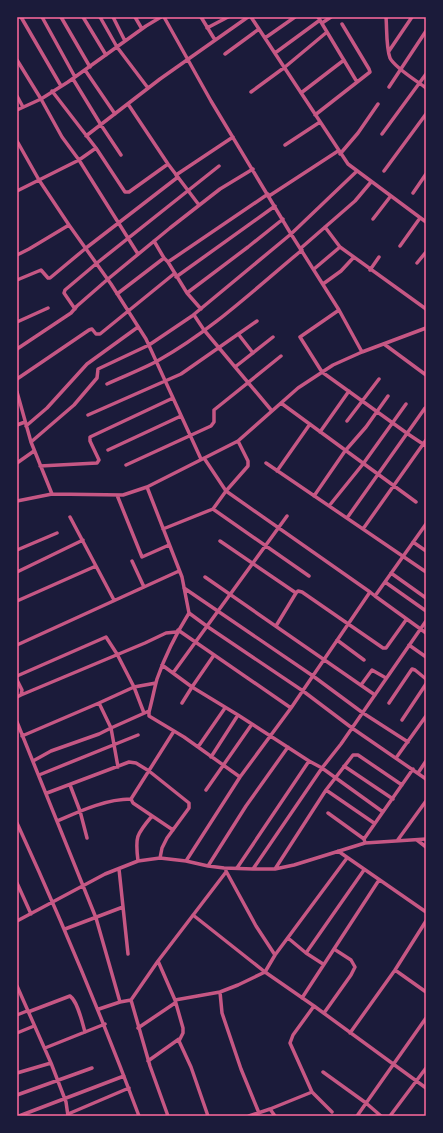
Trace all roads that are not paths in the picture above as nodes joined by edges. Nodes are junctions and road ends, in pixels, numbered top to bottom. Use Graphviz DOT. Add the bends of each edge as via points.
graph roads {
  1 [pos="21,17"];
  2 [pos="42,17"];
  3 [pos="61,17"];
  4 [pos="83,17"];
  5 [pos="100,17"];
  6 [pos="113,17"];
  7 [pos="135,17"];
  8 [pos="162,17"];
  9 [pos="201,17"];
  10 [pos="228,17"];
  11 [pos="250,17"];
  12 [pos="295,17"];
  13 [pos="331,17"];
  14 [pos="386,17"];
  15 [pos="412,17"];
  16 [pos="320,20"];
  17 [pos="342,24"];
  18 [pos="207,28"];
  19 [pos="142,29"];
  20 [pos="259,29"];
  21 [pos="426,31"];
  22 [pos="327,32"];
  23 [pos="265,38"];
  24 [pos="125,40"];
  25 [pos="215,40"];
  26 [pos="117,47"];
  27 [pos="389,51"];
  28 [pos="275,53"];
  29 [pos="225,54"];
  30 [pos="106,55"];
  31 [pos="188,59"];
  32 [pos="17,60"];
  33 [pos="344,60"];
  34 [pos="90,67"];
  35 [pos="285,67"];
  36 [pos="401,69"];
  37 [pos="85,70"];
  38 [pos="426,74"];
  39 [pos="74,78"];
  40 [pos="357,82"];
  41 [pos="420,83"];
  42 [pos="61,86"];
  43 [pos="388,87"];
  44 [pos="148,88"];
  45 [pos="426,88"];
  46 [pos="52,92"];
  47 [pos="251,92"];
  48 [pos="301,93"];
  49 [pos="17,96"];
  50 [pos="40,99"];
  51 [pos="128,104"];
  52 [pos="378,104"];
  53 [pos="23,107"];
  54 [pos="17,110"];
  55 [pos="115,114"];
  56 [pos="426,114"];
  57 [pos="315,115"];
  58 [pos="320,122"];
  59 [pos="100,125"];
  60 [pos="382,134"];
  61 [pos="86,136"];
  62 [pos="233,137"];
  63 [pos="17,141"];
  64 [pos="285,145"];
  65 [pos="96,148"];
  66 [pos="339,152"];
  67 [pos="121,156"];
  68 [pos="79,160"];
  69 [pos="168,164"];
  70 [pos="219,166"];
  71 [pos="253,169"];
  72 [pos="357,171"];
  73 [pos="384,171"];
  74 [pos="426,174"];
  75 [pos="177,176"];
  76 [pos="40,180"];
  77 [pos="371,182"];
  78 [pos="17,191"];
  79 [pos="188,191"];
  80 [pos="413,193"];
  81 [pos="268,195"];
  82 [pos="390,197"];
  83 [pos="199,204"];
  84 [pos="275,206"];
  85 [pos="420,218"];
  86 [pos="282,219"];
  87 [pos="373,219"];
  88 [pos="119,222"];
  89 [pos="426,222"];
  90 [pos="69,225"];
  91 [pos="325,227"];
  92 [pos="291,234"];
  93 [pos="129,238"];
  94 [pos="154,241"];
  95 [pos="400,246"];
  96 [pos="340,247"];
  97 [pos="86,248"];
  98 [pos="301,249"];
  99 [pos="426,252"];
  100 [pos="138,254"];
  101 [pos="17,255"];
  102 [pos="379,257"];
  103 [pos="164,258"];
  104 [pos="354,258"];
  105 [pos="168,262"];
  106 [pos="417,262"];
  107 [pos="97,263"];
  108 [pos="314,269"];
  109 [pos="370,270"];
  110 [pos="176,275"];
  111 [pos="108,279"];
  112 [pos="17,280"];
  113 [pos="323,284"];
  114 [pos="187,293"];
  115 [pos="117,294"];
  116 [pos="48,308"];
  117 [pos="75,309"];
  118 [pos="201,309"];
  119 [pos="426,309"];
  120 [pos="340,310"];
  121 [pos="128,311"];
  122 [pos="194,315"];
  123 [pos="257,321"];
  124 [pos="17,322"];
  125 [pos="138,327"];
  126 [pos="426,328"];
  127 [pos="204,330"];
  128 [pos="239,335"];
  129 [pos="273,337"];
  130 [pos="149,344"];
  131 [pos="384,344"];
  132 [pos="220,348"];
  133 [pos="17,349"];
  134 [pos="362,352"];
  135 [pos="253,353"];
  136 [pos="281,356"];
  137 [pos="156,362"];
  138 [pos="235,367"];
  139 [pos="322,372"];
  140 [pos="426,375"];
  141 [pos="17,379"];
  142 [pos="379,379"];
  143 [pos="165,382"];
  144 [pos="248,383"];
  145 [pos="107,384"];
  146 [pos="349,391"];
  147 [pos="17,392"];
  148 [pos="388,396"];
  149 [pos="173,398"];
  150 [pos="362,401"];
  151 [pos="281,403"];
  152 [pos="406,404"];
  153 [pos="19,405"];
  154 [pos="425,408"];
  155 [pos="272,411"];
  156 [pos="377,411"];
  157 [pos="88,415"];
  158 [pos="181,416"];
  159 [pos="347,421"];
  160 [pos="393,423"];
  161 [pos="25,424"];
  162 [pos="310,424"];
  163 [pos="17,425"];
  164 [pos="320,432"];
  165 [pos="408,434"];
  166 [pos="190,435"];
  167 [pos="238,441"];
  168 [pos="31,442"];
  169 [pos="425,443"];
  170 [pos="108,450"];
  171 [pos="34,451"];
  172 [pos="345,451"];
  173 [pos="203,458"];
  174 [pos="17,463"];
  175 [pos="266,463"];
  176 [pos="363,464"];
  177 [pos="126,465"];
  178 [pos="40,466"];
  179 [pos="277,471"];
  180 [pos="379,475"];
  181 [pos="394,486"];
  182 [pos="148,487"];
  183 [pos="226,491"];
  184 [pos="52,494"];
  185 [pos="117,495"];
  186 [pos="314,496"];
  187 [pos="17,501"];
  188 [pos="416,502"];
  189 [pos="329,506"];
  190 [pos="213,509"];
  191 [pos="287,516"];
  192 [pos="70,517"];
  193 [pos="347,518"];
  194 [pos="425,526"];
  195 [pos="277,528"];
  196 [pos="163,529"];
  197 [pos="363,529"];
  198 [pos="57,533"];
  199 [pos="83,540"];
  200 [pos="220,540"];
  201 [pos="413,542"];
  202 [pos="168,545"];
  203 [pos="264,545"];
  204 [pos="17,550"];
  205 [pos="426,551"];
  206 [pos="403,556"];
  207 [pos="132,562"];
  208 [pos="252,562"];
  209 [pos="96,566"];
  210 [pos="179,571"];
  211 [pos="17,572"];
  212 [pos="426,572"];
  213 [pos="391,573"];
  214 [pos="205,576"];
  215 [pos="309,576"];
  216 [pos="385,582"];
  217 [pos="144,587"];
  218 [pos="184,588"];
  219 [pos="296,592"];
  220 [pos="370,592"];
  221 [pos="230,594"];
  222 [pos="375,596"];
  223 [pos="426,598"];
  224 [pos="114,600"];
  225 [pos="17,601"];
  226 [pos="218,611"];
  227 [pos="426,611"];
  228 [pos="189,613"];
  229 [pos="406,620"];
  230 [pos="426,621"];
  231 [pos="348,624"];
  232 [pos="276,626"];
  233 [pos="208,627"];
  234 [pos="420,630"];
  235 [pos="177,631"];
  236 [pos="426,633"];
  237 [pos="338,640"];
  238 [pos="196,641"];
  239 [pos="17,645"];
  240 [pos="409,645"];
  241 [pos="117,654"];
  242 [pos="214,656"];
  243 [pos="426,657"];
  244 [pos="324,660"];
  245 [pos="364,660"];
  246 [pos="162,666"];
  247 [pos="173,673"];
  248 [pos="17,676"];
  249 [pos="313,676"];
  250 [pos="386,678"];
  251 [pos="426,679"];
  252 [pos="17,680"];
  253 [pos="156,683"];
  254 [pos="426,684"];
  255 [pos="361,685"];
  256 [pos="134,687"];
  257 [pos="192,687"];
  258 [pos="303,691"];
  259 [pos="375,695"];
  260 [pos="19,696"];
  261 [pos="99,703"];
  262 [pos="182,703"];
  263 [pos="389,703"];
  264 [pos="225,708"];
  265 [pos="291,708"];
  266 [pos="149,711"];
  267 [pos="144,713"];
  268 [pos="363,713"];
  269 [pos="238,715"];
  270 [pos="426,716"];
  271 [pos="402,720"];
  272 [pos="17,722"];
  273 [pos="252,724"];
  274 [pos="111,728"];
  275 [pos="352,728"];
  276 [pos="174,731"];
  277 [pos="138,735"];
  278 [pos="270,735"];
  279 [pos="22,736"];
  280 [pos="408,742"];
  281 [pos="114,745"];
  282 [pos="198,747"];
  283 [pos="288,747"];
  284 [pos="211,757"];
  285 [pos="396,758"];
  286 [pos="33,761"];
  287 [pos="309,761"];
  288 [pos="426,761"];
  289 [pos="222,765"];
  290 [pos="344,766"];
  291 [pos="118,767"];
  292 [pos="322,768"];
  293 [pos="413,769"];
  294 [pos="149,771"];
  295 [pos="418,773"];
  296 [pos="39,776"];
  297 [pos="240,777"];
  298 [pos="336,777"];
  299 [pos="426,778"];
  300 [pos="70,785"];
  301 [pos="402,785"];
  302 [pos="206,790"];
  303 [pos="326,790"];
  304 [pos="47,794"];
  305 [pos="393,799"];
  306 [pos="132,800"];
  307 [pos="426,801"];
  308 [pos="80,811"];
  309 [pos="383,812"];
  310 [pos="328,813"];
  311 [pos="152,816"];
  312 [pos="57,821"];
  313 [pos="17,823"];
  314 [pos="374,823"];
  315 [pos="173,830"];
  316 [pos="88,838"];
  317 [pos="426,839"];
  318 [pos="416,840"];
  319 [pos="365,841"];
  320 [pos="397,841"];
  321 [pos="426,847"];
  322 [pos="338,851"];
  323 [pos="160,858"];
  324 [pos="347,858"];
  325 [pos="138,861"];
  326 [pos="186,861"];
  327 [pos="208,866"];
  328 [pos="237,868"];
  329 [pos="119,869"];
  330 [pos="253,869"];
  331 [pos="275,869"];
  332 [pos="225,870"];
  333 [pos="364,870"];
  334 [pos="379,880"];
  335 [pos="17,883"];
  336 [pos="83,886"];
  337 [pos="53,902"];
  338 [pos="123,907"];
  339 [pos="426,912"];
  340 [pos="31,914"];
  341 [pos="193,915"];
  342 [pos="96,918"];
  343 [pos="17,921"];
  344 [pos="426,921"];
  345 [pos="65,929"];
  346 [pos="288,938"];
  347 [pos="334,949"];
  348 [pos="306,953"];
  349 [pos="128,954"];
  350 [pos="275,955"];
  351 [pos="158,961"];
  352 [pos="323,964"];
  353 [pos="395,970"];
  354 [pos="265,972"];
  355 [pos="17,986"];
  356 [pos="220,992"];
  357 [pos="426,992"];
  358 [pos="18,993"];
  359 [pos="302,998"];
  360 [pos="130,1000"];
  361 [pos="120,1002"];
  362 [pos="175,1002"];
  363 [pos="314,1006"];
  364 [pos="98,1009"];
  365 [pos="28,1011"];
  366 [pos="324,1013"];
  367 [pos="17,1015"];
  368 [pos="426,1018"];
  369 [pos="104,1024"];
  370 [pos="34,1026"];
  371 [pos="138,1028"];
  372 [pos="85,1032"];
  373 [pos="17,1033"];
  374 [pos="350,1033"];
  375 [pos="179,1039"];
  376 [pos="45,1048"];
  377 [pos="148,1061"];
  378 [pos="51,1063"];
  379 [pos="394,1065"];
  380 [pos="92,1068"];
  381 [pos="426,1068"];
  382 [pos="323,1072"];
  383 [pos="17,1073"];
  384 [pos="124,1076"];
  385 [pos="56,1080"];
  386 [pos="416,1081"];
  387 [pos="129,1088"];
  388 [pos="426,1088"];
  389 [pos="312,1092"];
  390 [pos="17,1095"];
  391 [pos="64,1099"];
  392 [pos="366,1103"];
  393 [pos="270,1109"];
  394 [pos="259,1112"];
  395 [pos="332,1112"];
  396 [pos="68,1115"];
  397 [pos="19,1116"];
  398 [pos="139,1116"];
  399 [pos="168,1116"];
  400 [pos="208,1116"];
  401 [pos="249,1116"];
  402 [pos="275,1116"];
  403 [pos="357,1116"];
  404 [pos="381,1116"];
  405 [pos="390,1116"];
  1 -- 42 [label="street"];
  2 -- 39 [label="street"];
  3 -- 34 [label="street"];
  4 -- 30 [label="street"];
  5 -- 26 [label="street"];
  6 -- 24 [label="street"];
  7 -- 19 [label="street"];
  8 -- 19 [label="street"];
  8 -- 31 [label="street"];
  9 -- 18 [label="street"];
  10 -- 18 [label="street"];
  11 -- 20 [label="street"];
  11 -- 25 [label="street"];
  12 -- 23 [label="street"];
  13 -- 16 [label="street"];
  14 -- 27 [label="street"];
  15 -- 27 [label="street"];
  16 -- 22 [label="street"];
  16 -- 28 [label="street"];
  17 -- 40 [label="street" via="370,71"];
  18 -- 25 [label="street"];
  19 -- 24 [label="street"];
  20 -- 23 [label="street"];
  20 -- 29 [label="street"];
  21 -- 36 [label="street"];
  22 -- 33 [label="street"];
  22 -- 35 [label="street"];
  23 -- 28 [label="street"];
  24 -- 26 [label="street"];
  25 -- 31 [label="street"];
  26 -- 30 [label="street"];
  26 -- 44 [label="street"];
  27 -- 36 [label="street" via="392,61"];
  28 -- 35 [label="street"];
  30 -- 34 [label="street"];
  31 -- 44 [label="street"];
  31 -- 62 [label="street"];
  32 -- 50 [label="street"];
  33 -- 40 [label="street"];
  33 -- 48 [label="street"];
  34 -- 37 [label="street"];
  35 -- 47 [label="street"];
  35 -- 48 [label="street"];
  36 -- 41 [label="street"];
  36 -- 43 [label="street"];
  37 -- 39 [label="street"];
  37 -- 55 [label="street"];
  38 -- 41 [label="street"];
  39 -- 42 [label="street"];
  39 -- 59 [label="street"];
  40 -- 57 [label="street"];
  41 -- 45 [label="street"];
  41 -- 60 [label="street"];
  42 -- 46 [label="street"];
  44 -- 51 [label="street"];
  46 -- 50 [label="street"];
  46 -- 61 [label="street"];
  48 -- 57 [label="street"];
  49 -- 53 [label="street"];
  50 -- 53 [label="street"];
  50 -- 68 [label="street"];
  51 -- 55 [label="street"];
  51 -- 69 [label="street"];
  52 -- 66 [label="street" via="358,133"];
  53 -- 54 [label="street"];
  55 -- 59 [label="street"];
  56 -- 73 [label="street"];
  57 -- 58 [label="street"];
  58 -- 64 [label="street"];
  58 -- 66 [label="street"];
  59 -- 61 [label="street"];
  59 -- 67 [label="street"];
  61 -- 65 [label="street"];
  62 -- 71 [label="street"];
  62 -- 75 [label="street"];
  63 -- 76 [label="street"];
  65 -- 68 [label="street"];
  65 -- 69 [label="street" via="125,192 129,192"];
  66 -- 72 [label="street"];
  66 -- 81 [label="street"];
  68 -- 76 [label="street"];
  68 -- 88 [label="street"];
  69 -- 75 [label="street"];
  70 -- 79 [label="street"];
  71 -- 81 [label="street"];
  71 -- 83 [label="street"];
  72 -- 77 [label="street"];
  72 -- 92 [label="street"];
  74 -- 80 [label="street"];
  75 -- 79 [label="street"];
  75 -- 88 [label="street"];
  76 -- 78 [label="street"];
  76 -- 90 [label="street"];
  77 -- 82 [label="street"];
  77 -- 91 [label="street" via="355,201"];
  79 -- 83 [label="street"];
  79 -- 93 [label="street"];
  81 -- 84 [label="street"];
  81 -- 105 [label="street"];
  82 -- 85 [label="street"];
  82 -- 87 [label="street"];
  83 -- 94 [label="street"];
  84 -- 86 [label="street"];
  84 -- 110 [label="street"];
  85 -- 89 [label="street"];
  85 -- 95 [label="street"];
  86 -- 92 [label="street"];
  86 -- 114 [label="street"];
  88 -- 93 [label="street"];
  88 -- 97 [label="street"];
  90 -- 97 [label="street"];
  90 -- 101 [label="street"];
  91 -- 96 [label="street"];
  91 -- 98 [label="street"];
  92 -- 98 [label="street"];
  92 -- 118 [label="street"];
  93 -- 100 [label="street"];
  93 -- 107 [label="street"];
  94 -- 100 [label="street"];
  94 -- 103 [label="street"];
  96 -- 104 [label="street"];
  96 -- 108 [label="street"];
  97 -- 107 [label="street"];
  97 -- 112 [label="street" via="50,278 41,270"];
  98 -- 108 [label="street"];
  98 -- 127 [label="street"];
  99 -- 106 [label="street"];
  100 -- 111 [label="street"];
  102 -- 109 [label="street"];
  103 -- 105 [label="street"];
  103 -- 115 [label="street"];
  104 -- 109 [label="street"];
  104 -- 113 [label="street"];
  105 -- 110 [label="street"];
  107 -- 111 [label="street"];
  107 -- 117 [label="street" via="64,292"];
  108 -- 113 [label="street"];
  109 -- 119 [label="street"];
  110 -- 114 [label="street"];
  110 -- 121 [label="street"];
  111 -- 115 [label="street"];
  111 -- 117 [label="street"];
  113 -- 120 [label="street"];
  114 -- 118 [label="street"];
  115 -- 121 [label="street"];
  116 -- 124 [label="street"];
  117 -- 133 [label="street"];
  118 -- 122 [label="street"];
  120 -- 134 [label="street"];
  120 -- 139 [label="street" via="300,337"];
  121 -- 125 [label="street"];
  121 -- 141 [label="street" via="100,334 89,330"];
  122 -- 127 [label="street"];
  122 -- 130 [label="street"];
  123 -- 128 [label="street"];
  125 -- 130 [label="street"];
  125 -- 161 [label="street" via="87,364 47,408"];
  126 -- 131 [label="street"];
  127 -- 132 [label="street"];
  127 -- 137 [label="street"];
  128 -- 132 [label="street"];
  128 -- 135 [label="street"];
  129 -- 135 [label="street"];
  130 -- 137 [label="street"];
  130 -- 168 [label="street" via="98,369 97,378 74,405"];
  131 -- 134 [label="street"];
  131 -- 140 [label="street"];
  132 -- 138 [label="street"];
  132 -- 143 [label="street"];
  134 -- 139 [label="street"];
  135 -- 138 [label="street"];
  136 -- 144 [label="street"];
  137 -- 143 [label="street"];
  137 -- 145 [label="street"];
  138 -- 144 [label="street"];
  139 -- 146 [label="street"];
  139 -- 151 [label="street"];
  142 -- 150 [label="street"];
  143 -- 149 [label="street"];
  143 -- 157 [label="street"];
  144 -- 155 [label="street"];
  144 -- 166 [label="street" via="214,410 212,425"];
  146 -- 150 [label="street"];
  146 -- 164 [label="street"];
  147 -- 153 [label="street"];
  148 -- 156 [label="street"];
  149 -- 158 [label="street"];
  149 -- 178 [label="street" via="90,437 99,460 97,463"];
  150 -- 156 [label="street"];
  150 -- 159 [label="street"];
  151 -- 155 [label="street"];
  151 -- 162 [label="street"];
  152 -- 160 [label="street"];
  153 -- 161 [label="street"];
  154 -- 165 [label="street"];
  155 -- 167 [label="street"];
  156 -- 160 [label="street"];
  156 -- 172 [label="street"];
  158 -- 166 [label="street"];
  158 -- 170 [label="street"];
  160 -- 165 [label="street"];
  160 -- 176 [label="street"];
  161 -- 163 [label="street"];
  161 -- 168 [label="street"];
  162 -- 164 [label="street"];
  162 -- 179 [label="street"];
  164 -- 172 [label="street"];
  165 -- 169 [label="street"];
  165 -- 180 [label="street"];
  166 -- 173 [label="street"];
  166 -- 177 [label="street"];
  167 -- 173 [label="street"];
  167 -- 183 [label="street" via="249,463"];
  168 -- 171 [label="street"];
  169 -- 181 [label="street"];
  171 -- 174 [label="street"];
  171 -- 178 [label="street"];
  172 -- 176 [label="street"];
  172 -- 186 [label="street"];
  173 -- 182 [label="street"];
  173 -- 183 [label="street"];
  175 -- 179 [label="street"];
  176 -- 180 [label="street"];
  176 -- 189 [label="street"];
  178 -- 184 [label="street"];
  179 -- 186 [label="street"];
  180 -- 181 [label="street"];
  180 -- 193 [label="street"];
  181 -- 188 [label="street"];
  181 -- 197 [label="street"];
  182 -- 185 [label="street"];
  182 -- 196 [label="street"];
  183 -- 190 [label="street"];
  183 -- 195 [label="street"];
  184 -- 185 [label="street"];
  184 -- 187 [label="street"];
  185 -- 202 [label="street" via="142,557"];
  186 -- 189 [label="street"];
  189 -- 193 [label="street"];
  190 -- 196 [label="street"];
  190 -- 203 [label="street"];
  191 -- 195 [label="street"];
  192 -- 199 [label="street"];
  193 -- 197 [label="street"];
  194 -- 201 [label="street"];
  195 -- 203 [label="street"];
  195 -- 220 [label="street"];
  196 -- 202 [label="street"];
  197 -- 206 [label="street"];
  198 -- 204 [label="street"];
  199 -- 209 [label="street"];
  199 -- 211 [label="street"];
  200 -- 208 [label="street"];
  201 -- 205 [label="street"];
  201 -- 206 [label="street"];
  202 -- 210 [label="street"];
  203 -- 208 [label="street"];
  203 -- 215 [label="street"];
  206 -- 212 [label="street"];
  206 -- 213 [label="street"];
  207 -- 217 [label="street"];
  208 -- 219 [label="street"];
  208 -- 221 [label="street"];
  209 -- 224 [label="street"];
  209 -- 225 [label="street"];
  210 -- 217 [label="street"];
  210 -- 218 [label="street"];
  213 -- 216 [label="street"];
  213 -- 223 [label="street"];
  214 -- 221 [label="street"];
  216 -- 222 [label="street"];
  216 -- 227 [label="street"];
  217 -- 224 [label="street"];
  218 -- 226 [label="street"];
  218 -- 228 [label="street"];
  219 -- 231 [label="street" via="302,592"];
  219 -- 232 [label="street"];
  220 -- 222 [label="street"];
  220 -- 231 [label="street"];
  221 -- 226 [label="street"];
  221 -- 232 [label="street"];
  222 -- 229 [label="street"];
  224 -- 239 [label="street"];
  226 -- 233 [label="street"];
  226 -- 249 [label="street"];
  228 -- 233 [label="street"];
  228 -- 235 [label="street"];
  229 -- 231 [label="street" via="384,649"];
  229 -- 234 [label="street"];
  230 -- 234 [label="street"];
  231 -- 237 [label="street"];
  232 -- 244 [label="street"];
  233 -- 238 [label="street"];
  233 -- 258 [label="street"];
  234 -- 236 [label="street"];
  234 -- 240 [label="street"];
  235 -- 238 [label="street"];
  235 -- 241 [label="street" via="166,632"];
  235 -- 246 [label="street"];
  237 -- 244 [label="street"];
  237 -- 245 [label="street"];
  238 -- 242 [label="street"];
  238 -- 247 [label="street"];
  240 -- 243 [label="street"];
  240 -- 250 [label="street"];
  241 -- 248 [label="street" via="107,638 104,638"];
  241 -- 256 [label="street"];
  241 -- 260 [label="street"];
  242 -- 257 [label="street"];
  242 -- 265 [label="street"];
  244 -- 249 [label="street"];
  244 -- 255 [label="street"];
  246 -- 247 [label="street"];
  246 -- 253 [label="street"];
  247 -- 257 [label="street"];
  249 -- 258 [label="street"];
  249 -- 268 [label="street"];
  250 -- 255 [label="street" via="372,670"];
  250 -- 259 [label="street"];
  251 -- 263 [label="street" via="412,669"];
  252 -- 260 [label="street" via="22,690"];
  253 -- 256 [label="street"];
  253 -- 266 [label="street"];
  254 -- 271 [label="street"];
  255 -- 259 [label="street"];
  256 -- 261 [label="street"];
  256 -- 267 [label="street"];
  257 -- 262 [label="street"];
  257 -- 264 [label="street"];
  258 -- 265 [label="street"];
  258 -- 275 [label="street"];
  259 -- 268 [label="street"];
  261 -- 274 [label="street"];
  261 -- 279 [label="street"];
  264 -- 269 [label="street"];
  264 -- 282 [label="street"];
  265 -- 278 [label="street"];
  266 -- 267 [label="street"];
  266 -- 276 [label="street" via="151,718"];
  267 -- 274 [label="street"];
  268 -- 275 [label="street"];
  268 -- 280 [label="street"];
  269 -- 273 [label="street"];
  269 -- 284 [label="street"];
  270 -- 280 [label="street"];
  272 -- 279 [label="street"];
  273 -- 278 [label="street"];
  273 -- 289 [label="street"];
  274 -- 281 [label="street"];
  274 -- 286 [label="street" via="51,751"];
  275 -- 285 [label="street"];
  275 -- 292 [label="street"];
  276 -- 282 [label="street"];
  276 -- 294 [label="street"];
  277 -- 281 [label="street"];
  278 -- 283 [label="street"];
  278 -- 297 [label="street"];
  279 -- 286 [label="street"];
  280 -- 285 [label="street"];
  281 -- 291 [label="street"];
  281 -- 296 [label="street"];
  282 -- 284 [label="street"];
  283 -- 287 [label="street"];
  283 -- 327 [label="street"];
  284 -- 289 [label="street"];
  285 -- 293 [label="street"];
  286 -- 296 [label="street"];
  287 -- 292 [label="street"];
  287 -- 328 [label="street"];
  288 -- 295 [label="street"];
  289 -- 297 [label="street"];
  289 -- 302 [label="street"];
  290 -- 298 [label="street"];
  290 -- 301 [label="street" via="353,756 358,755"];
  290 -- 305 [label="street"];
  291 -- 294 [label="street" via="133,762"];
  291 -- 300 [label="street"];
  292 -- 298 [label="street"];
  292 -- 330 [label="street"];
  293 -- 295 [label="street"];
  293 -- 301 [label="street"];
  294 -- 306 [label="street"];
  294 -- 315 [label="street" via="189,803 189,808"];
  295 -- 299 [label="street"];
  296 -- 304 [label="street"];
  297 -- 326 [label="street"];
  298 -- 303 [label="street"];
  298 -- 309 [label="street"];
  300 -- 304 [label="street"];
  300 -- 308 [label="street"];
  301 -- 305 [label="street"];
  303 -- 314 [label="street"];
  303 -- 331 [label="street"];
  304 -- 312 [label="street"];
  305 -- 309 [label="street"];
  306 -- 308 [label="street" via="114,800"];
  306 -- 311 [label="street"];
  307 -- 320 [label="street"];
  308 -- 312 [label="street"];
  308 -- 316 [label="street"];
  309 -- 314 [label="street"];
  310 -- 319 [label="street"];
  311 -- 315 [label="street"];
  311 -- 325 [label="street" via="138,835"];
  312 -- 336 [label="street"];
  313 -- 337 [label="street"];
  314 -- 319 [label="street"];
  315 -- 323 [label="street"];
  317 -- 318 [label="street"];
  318 -- 320 [label="street"];
  318 -- 321 [label="street"];
  319 -- 320 [label="street"];
  319 -- 322 [label="street"];
  322 -- 324 [label="street"];
  322 -- 331 [label="street"];
  323 -- 325 [label="street"];
  323 -- 326 [label="street"];
  324 -- 333 [label="street"];
  324 -- 346 [label="street"];
  325 -- 329 [label="street"];
  326 -- 327 [label="street"];
  327 -- 332 [label="street"];
  328 -- 330 [label="street"];
  328 -- 332 [label="street"];
  329 -- 336 [label="street"];
  329 -- 338 [label="street"];
  330 -- 331 [label="street"];
  332 -- 341 [label="street"];
  332 -- 350 [label="street"];
  333 -- 334 [label="street"];
  333 -- 348 [label="street"];
  334 -- 339 [label="street"];
  334 -- 347 [label="street"];
  335 -- 340 [label="street"];
  336 -- 337 [label="street"];
  336 -- 342 [label="street"];
  337 -- 340 [label="street"];
  337 -- 345 [label="street"];
  338 -- 342 [label="street"];
  338 -- 349 [label="street"];
  340 -- 343 [label="street"];
  341 -- 351 [label="street"];
  341 -- 354 [label="street"];
  342 -- 345 [label="street"];
  342 -- 361 [label="street"];
  344 -- 353 [label="street"];
  345 -- 364 [label="street"];
  346 -- 348 [label="street"];
  346 -- 350 [label="street"];
  347 -- 352 [label="street"];
  347 -- 366 [label="street" via="351,960 355,967"];
  348 -- 352 [label="street"];
  350 -- 354 [label="street"];
  351 -- 360 [label="street"];
  351 -- 362 [label="street"];
  352 -- 359 [label="street"];
  353 -- 357 [label="street"];
  353 -- 374 [label="street"];
  354 -- 356 [label="street"];
  354 -- 359 [label="street"];
  355 -- 358 [label="street"];
  356 -- 362 [label="street"];
  356 -- 394 [label="street" via="222,1013 240,1069"];
  358 -- 365 [label="street"];
  359 -- 363 [label="street"];
  360 -- 361 [label="street"];
  360 -- 371 [label="street"];
  361 -- 364 [label="street"];
  362 -- 371 [label="street"];
  362 -- 375 [label="street" via="183,1031"];
  363 -- 366 [label="street"];
  363 -- 389 [label="street" via="290,1043"];
  364 -- 369 [label="street"];
  365 -- 367 [label="street"];
  365 -- 370 [label="street"];
  365 -- 372 [label="street" via="70,996 77,1006"];
  366 -- 374 [label="street"];
  368 -- 379 [label="street"];
  369 -- 372 [label="street"];
  369 -- 384 [label="street"];
  370 -- 373 [label="street"];
  370 -- 376 [label="street"];
  371 -- 377 [label="street"];
  372 -- 376 [label="street"];
  374 -- 379 [label="street"];
  375 -- 377 [label="street"];
  375 -- 400 [label="street" via="192,1067"];
  376 -- 378 [label="street"];
  377 -- 399 [label="street"];
  378 -- 383 [label="street"];
  378 -- 385 [label="street"];
  379 -- 386 [label="street"];
  379 -- 392 [label="street"];
  380 -- 385 [label="street"];
  381 -- 386 [label="street"];
  382 -- 392 [label="street"];
  384 -- 387 [label="street"];
  384 -- 391 [label="street"];
  385 -- 390 [label="street"];
  385 -- 391 [label="street"];
  386 -- 388 [label="street"];
  386 -- 405 [label="street"];
  387 -- 396 [label="street"];
  387 -- 398 [label="street"];
  389 -- 393 [label="street"];
  389 -- 395 [label="street"];
  391 -- 396 [label="street"];
  391 -- 397 [label="street"];
  392 -- 403 [label="street"];
  392 -- 404 [label="street"];
  393 -- 394 [label="street"];
  393 -- 402 [label="street"];
  394 -- 401 [label="street"];
}
